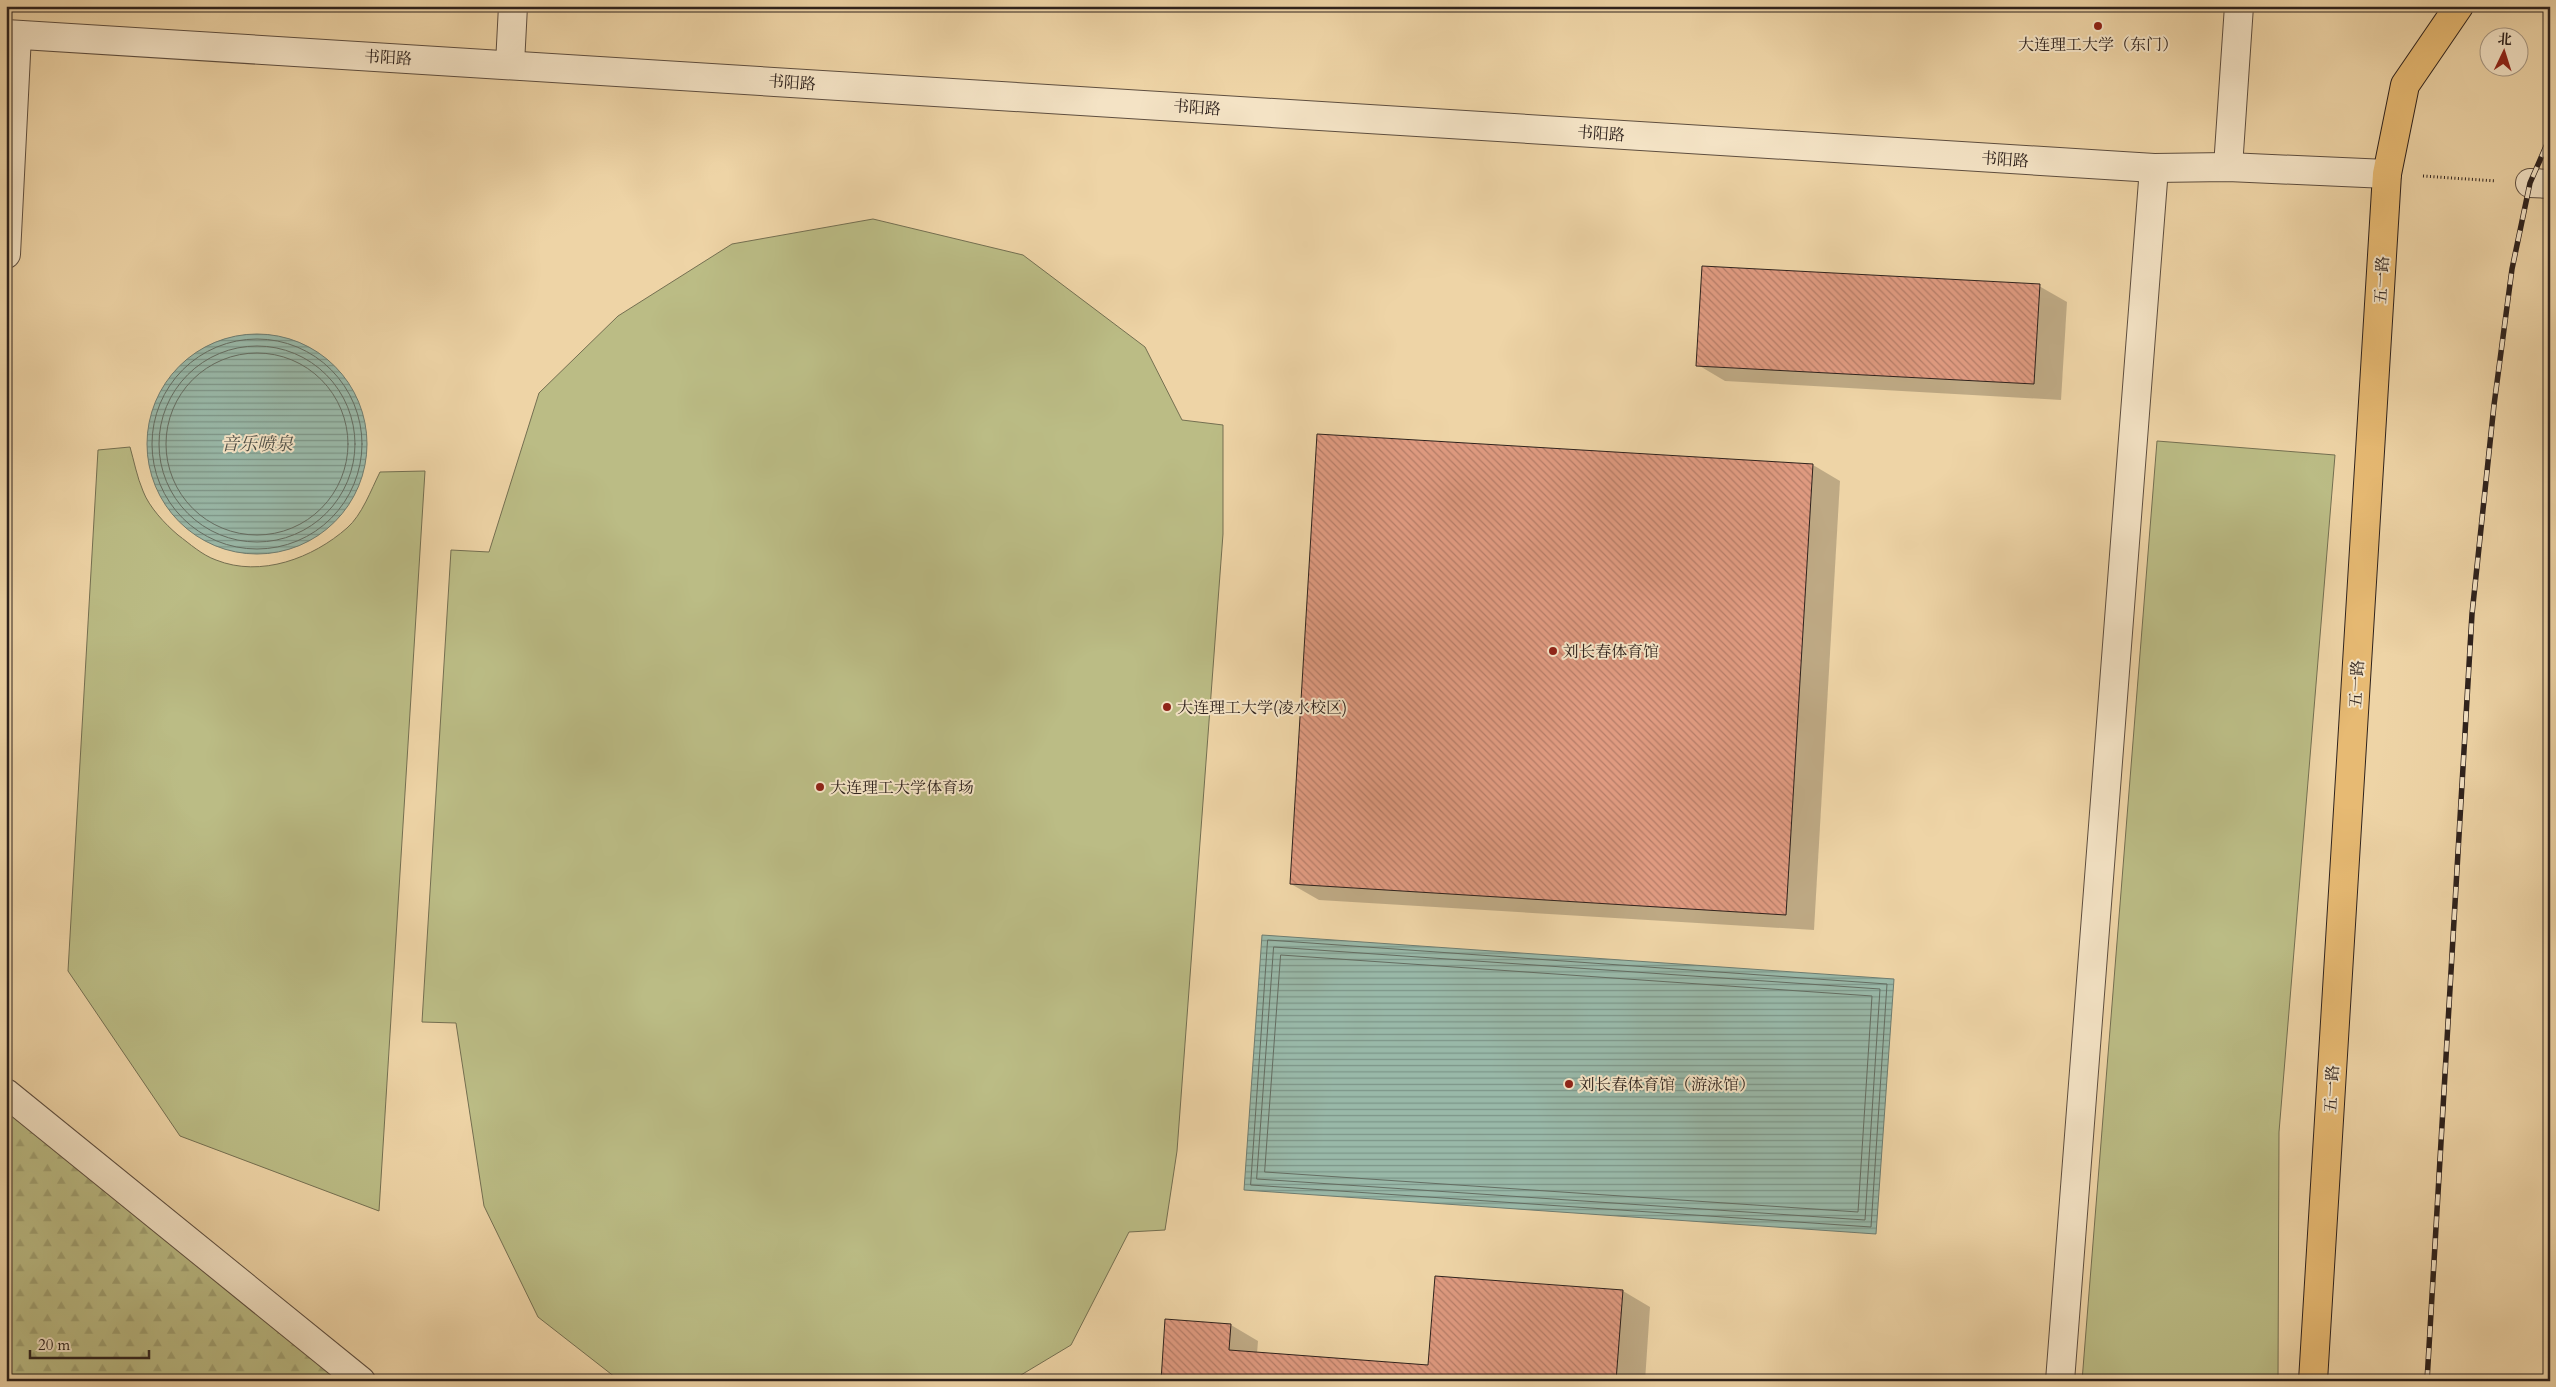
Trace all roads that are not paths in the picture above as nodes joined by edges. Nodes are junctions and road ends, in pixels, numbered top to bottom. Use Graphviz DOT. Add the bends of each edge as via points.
graph roads {
  1 [pos="513,6"];
  2 [pos="2239,6"];
  3 [pos="2459,6"];
  4 [pos="12,34"];
  5 [pos="510,64"];
  6 [pos="2228,167"];
  7 [pos="2154,168"];
  8 [pos="2387,174"];
  9 [pos="6,254"];
  10 [pos="6,1093"];
  11 [pos="361,1381"];
  12 [pos="2060,1381"];
  13 [pos="2314,1381"];
  1 -- 5 [label="street"];
  2 -- 6 [label="street"];
  3 -- 8 [label="main road, 五一路" via="2405,85"];
  4 -- 5 [label="street, 书阳路"];
  4 -- 9 [label="street"];
  5 -- 7 [label="street, 书阳路"];
  6 -- 7 [label="street, 书阳路"];
  6 -- 8 [label="street, 书阳路"];
  7 -- 12 [label="street"];
  8 -- 13 [label="main road, 五一路"];
  10 -- 11 [label="street"];
}
